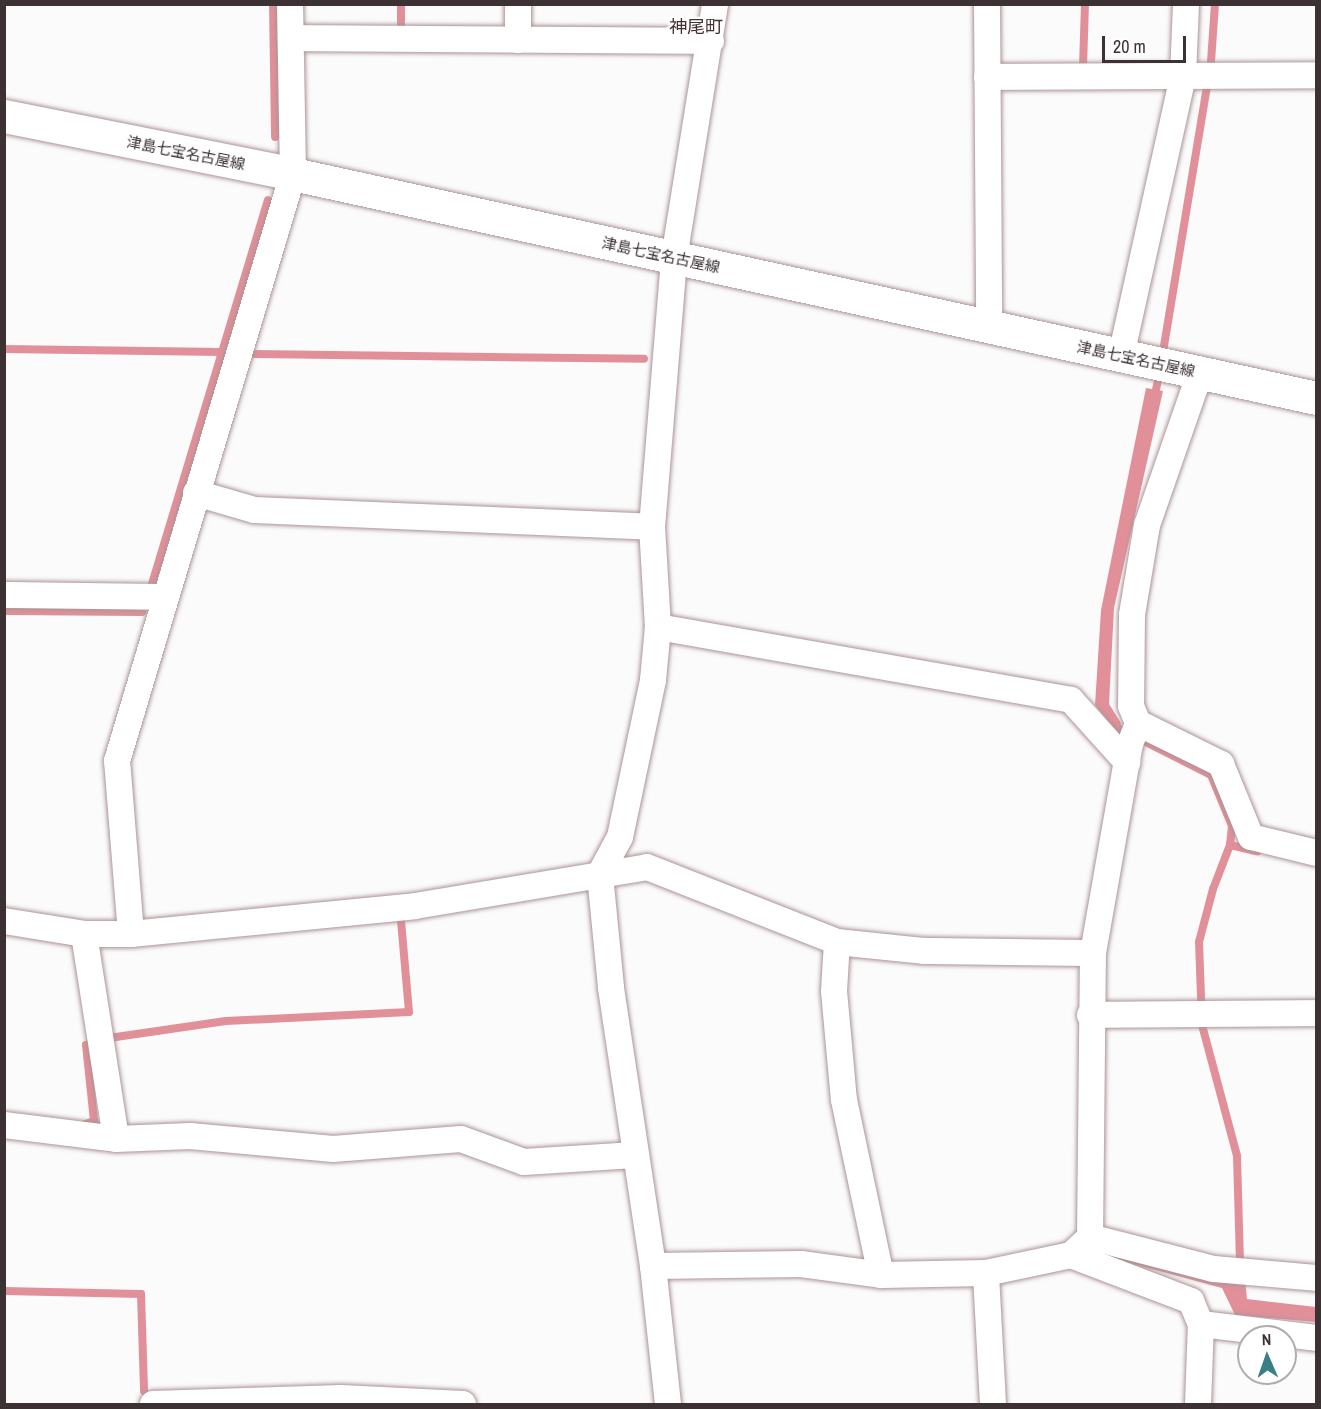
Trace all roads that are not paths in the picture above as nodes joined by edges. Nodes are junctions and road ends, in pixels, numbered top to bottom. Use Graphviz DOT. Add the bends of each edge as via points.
graph roads {
  1 [pos="290,4"];
  2 [pos="518,4"];
  3 [pos="715,4"];
  4 [pos="987,4"];
  5 [pos="1186,4"];
  6 [pos="291,39"];
  7 [pos="518,40"];
  8 [pos="711,41"];
  9 [pos="1317,75"];
  10 [pos="1188,76"];
  11 [pos="987,77"];
  12 [pos="4,116"];
  13 [pos="293,174"];
  14 [pos="674,258"];
  15 [pos="989,328"];
  16 [pos="1130,358"];
  17 [pos="1186,369"];
  18 [pos="1317,398"];
  19 [pos="196,493"];
  20 [pos="652,526"];
  21 [pos="4,595"];
  22 [pos="165,597"];
  23 [pos="658,627"];
  24 [pos="1133,739"];
  25 [pos="1317,853"];
  26 [pos="600,874"];
  27 [pos="4,921"];
  28 [pos="84,934"];
  29 [pos="131,934"];
  30 [pos="837,942"];
  31 [pos="1093,953"];
  32 [pos="1317,1013"];
  33 [pos="1090,1015"];
  34 [pos="4,1125"];
  35 [pos="116,1139"];
  36 [pos="635,1155"];
  37 [pos="1090,1237"];
  38 [pos="1071,1255"];
  39 [pos="653,1266"];
  40 [pos="986,1273"];
  41 [pos="881,1275"];
  42 [pos="1317,1278"];
  43 [pos="1201,1324"];
  44 [pos="1317,1338"];
  45 [pos="153,1404"];
  46 [pos="463,1404"];
  47 [pos="668,1404"];
  48 [pos="993,1404"];
  49 [pos="1198,1404"];
  1 -- 6 [label="street"];
  2 -- 7 [label="street"];
  3 -- 8 [label="street"];
  4 -- 11 [label="street"];
  5 -- 10 [label="street"];
  6 -- 7 [label="street"];
  6 -- 13 [label="street"];
  7 -- 8 [label="street"];
  8 -- 14 [label="street"];
  9 -- 10 [label="street"];
  10 -- 11 [label="street"];
  10 -- 16 [label="street"];
  11 -- 15 [label="street"];
  12 -- 13 [label="main road, 津島七宝名古屋線"];
  13 -- 14 [label="main road, 津島七宝名古屋線"];
  13 -- 19 [label="street"];
  14 -- 15 [label="main road, 津島七宝名古屋線"];
  14 -- 20 [label="street"];
  15 -- 16 [label="main road, 津島七宝名古屋線"];
  16 -- 17 [label="main road, 津島七宝名古屋線"];
  17 -- 18 [label="main road, 津島七宝名古屋線"];
  17 -- 24 [label="street" via="1145,536 1132,615"];
  19 -- 20 [label="street" via="254,510"];
  19 -- 22 [label="street"];
  20 -- 23 [label="street"];
  21 -- 22 [label="street"];
  22 -- 29 [label="street" via="117,760"];
  23 -- 24 [label="street" via="1071,700"];
  23 -- 26 [label="street" via="653,680 620,837"];
  24 -- 25 [label="street" via="1221,764 1251,837"];
  24 -- 31 [label="street"];
  26 -- 29 [label="street" via="415,906"];
  26 -- 30 [label="street" via="646,867"];
  26 -- 36 [label="street"];
  27 -- 28 [label="street"];
  28 -- 29 [label="street"];
  28 -- 35 [label="street"];
  30 -- 31 [label="street" via="924,951"];
  30 -- 41 [label="street" via="834,991 843,1100"];
  31 -- 33 [label="street"];
  32 -- 33 [label="street"];
  33 -- 37 [label="street"];
  34 -- 35 [label="street"];
  35 -- 36 [label="street" via="190,1136 333,1149 461,1139 524,1162"];
  36 -- 39 [label="street"];
  37 -- 38 [label="street"];
  37 -- 42 [label="street" via="1214,1269"];
  38 -- 40 [label="street"];
  38 -- 43 [label="street" via="1191,1301"];
  39 -- 41 [label="street" via="801,1264"];
  39 -- 47 [label="street"];
  40 -- 41 [label="street"];
  40 -- 48 [label="street"];
  43 -- 44 [label="street"];
  43 -- 49 [label="street"];
  45 -- 46 [label="street" via="341,1398"];
}
